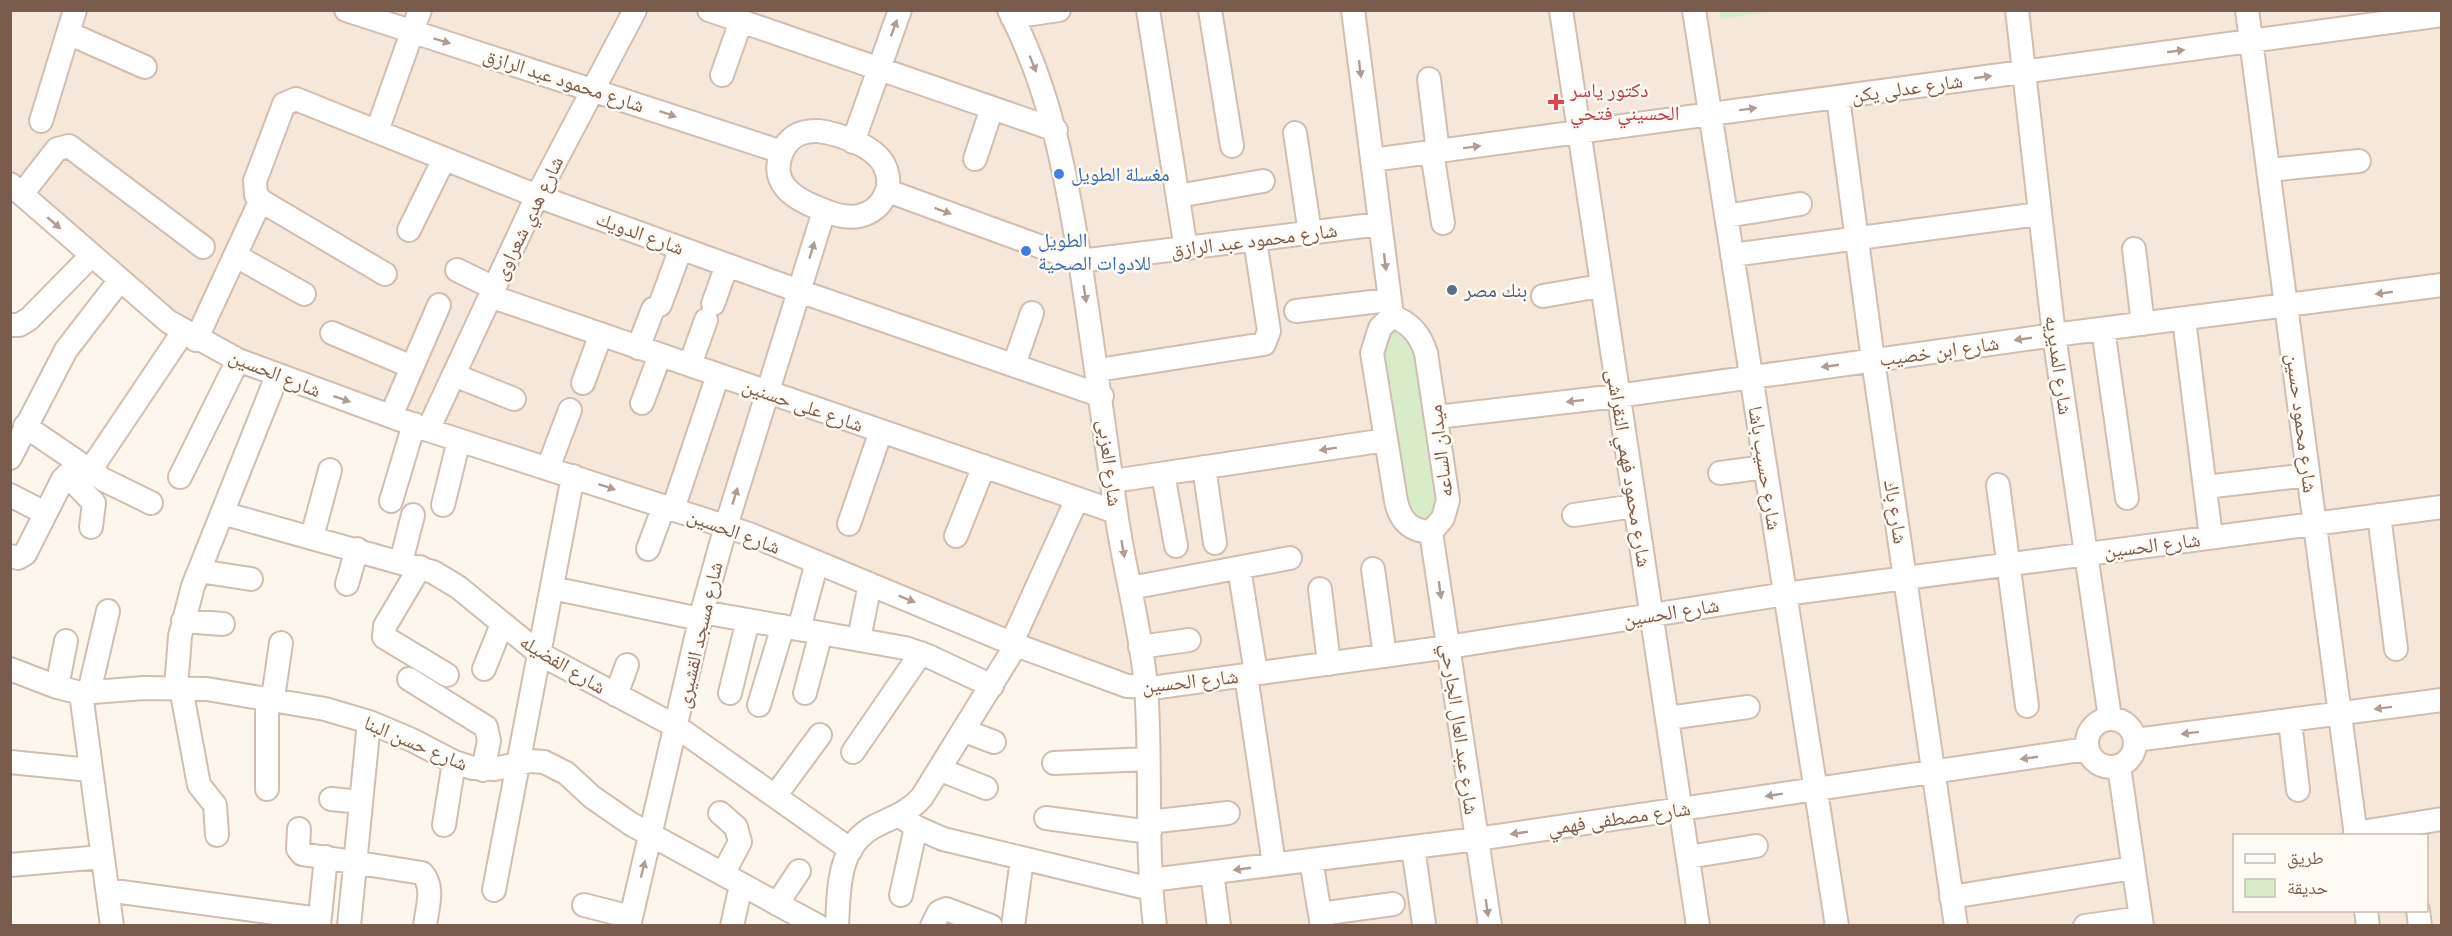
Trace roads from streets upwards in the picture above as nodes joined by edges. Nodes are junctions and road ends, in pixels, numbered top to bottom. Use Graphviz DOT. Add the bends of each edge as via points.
graph roads {
  1 [pos="75,10"];
  2 [pos="346,10"];
  3 [pos="420,10"];
  4 [pos="635,10"];
  5 [pos="709,10"];
  6 [pos="900,10"];
  7 [pos="1059,10"];
  8 [pos="1148,10"];
  9 [pos="1210,10"];
  10 [pos="1353,10"];
  11 [pos="1561,10"];
  12 [pos="1694,10"];
  13 [pos="2017,10"];
  14 [pos="2247,10"];
  15 [pos="1010,14"];
  16 [pos="2442,15"];
  17 [pos="741,21"];
  18 [pos="412,32"];
  19 [pos="68,33"];
  20 [pos="2251,41"];
  21 [pos="145,67"];
  22 [pos="879,69"];
  23 [pos="2023,72"];
  24 [pos="722,75"];
  25 [pos="1429,80"];
  26 [pos="594,89"];
  27 [pos="1838,98"];
  28 [pos="992,108"];
  29 [pos="1711,114"];
  30 [pos="41,121"];
  31 [pos="1056,130"];
  32 [pos="377,131"];
  33 [pos="1295,133"];
  34 [pos="1577,134"];
  35 [pos="853,142"];
  36 [pos="1232,146"];
  37 [pos="782,152"];
  38 [pos="1435,152"];
  39 [pos="444,159"];
  40 [pos="975,159"];
  41 [pos="1372,160"];
  42 [pos="2359,161"];
  43 [pos="2269,170"];
  44 [pos="1263,181"];
  45 [pos="16,189"];
  46 [pos="888,191"];
  47 [pos="537,196"];
  48 [pos="1178,196"];
  49 [pos="263,202"];
  50 [pos="1800,204"];
  51 [pos="824,211"];
  52 [pos="2038,214"];
  53 [pos="1726,216"];
  54 [pos="1443,222"];
  55 [pos="1380,224"];
  56 [pos="409,230"];
  57 [pos="1310,233"];
  58 [pos="1856,237"];
  59 [pos="1255,240"];
  60 [pos="203,247"];
  61 [pos="681,248"];
  62 [pos="1186,249"];
  63 [pos="2134,249"];
  64 [pos="92,255"];
  65 [pos="1732,255"];
  66 [pos="236,256"];
  67 [pos="1080,261"];
  68 [pos="727,265"];
  69 [pos="457,270"];
  70 [pos="385,274"];
  71 [pos="120,280"];
  72 [pos="2442,285"];
  73 [pos="1600,286"];
  74 [pos="799,291"];
  75 [pos="492,292"];
  76 [pos="304,294"];
  77 [pos="1543,296"];
  78 [pos="439,305"];
  79 [pos="2286,306"];
  80 [pos="1390,308"];
  81 [pos="1296,311"];
  82 [pos="1032,313"];
  83 [pos="2184,319"];
  84 [pos="2143,324"];
  85 [pos="10,325"];
  86 [pos="2103,329"];
  87 [pos="332,333"];
  88 [pos="601,334"];
  89 [pos="2054,335"];
  90 [pos="189,336"];
  91 [pos="638,348"];
  92 [pos="660,355"];
  93 [pos="238,360"];
  94 [pos="1873,360"];
  95 [pos="690,365"];
  96 [pos="1014,365"];
  97 [pos="412,367"];
  98 [pos="1098,370"];
  99 [pos="454,375"];
  100 [pos="718,375"];
  101 [pos="277,376"];
  102 [pos="1751,377"];
  103 [pos="583,383"];
  104 [pos="767,392"];
  105 [pos="1102,396"];
  106 [pos="1617,396"];
  107 [pos="514,399"];
  108 [pos="642,403"];
  109 [pos="570,410"];
  110 [pos="391,416"];
  111 [pos="1437,417"];
  112 [pos="21,421"];
  113 [pos="421,427"];
  114 [pos="880,431"];
  115 [pos="459,440"];
  116 [pos="1386,440"];
  117 [pos="10,458"];
  118 [pos="984,466"];
  119 [pos="1765,467"];
  120 [pos="548,468"];
  121 [pos="1204,468"];
  122 [pos="330,470"];
  123 [pos="77,472"];
  124 [pos="1720,473"];
  125 [pos="1163,474"];
  126 [pos="2308,474"];
  127 [pos="573,476"];
  128 [pos="180,477"];
  129 [pos="1113,481"];
  130 [pos="1998,485"];
  131 [pos="2205,487"];
  132 [pos="10,495"];
  133 [pos="2127,498"];
  134 [pos="1077,499"];
  135 [pos="391,501"];
  136 [pos="151,503"];
  137 [pos="443,505"];
  138 [pos="1634,506"];
  139 [pos="669,507"];
  140 [pos="2442,507"];
  141 [pos="1116,512"];
  142 [pos="45,513"];
  143 [pos="222,513"];
  144 [pos="413,515"];
  145 [pos="1574,515"];
  146 [pos="2379,515"];
  147 [pos="849,524"];
  148 [pos="2315,524"];
  149 [pos="726,526"];
  150 [pos="91,527"];
  151 [pos="1431,532"];
  152 [pos="956,536"];
  153 [pos="312,537"];
  154 [pos="2211,537"];
  155 [pos="1215,543"];
  156 [pos="1176,546"];
  157 [pos="357,549"];
  158 [pos="648,549"];
  159 [pos="2087,554"];
  160 [pos="10,556"];
  161 [pos="1290,558"];
  162 [pos="817,562"];
  163 [pos="410,564"];
  164 [pos="2008,564"];
  165 [pos="1239,568"];
  166 [pos="1373,569"];
  167 [pos="199,571"];
  168 [pos="1906,578"];
  169 [pos="251,579"];
  170 [pos="347,584"];
  171 [pos="870,584"];
  172 [pos="552,588"];
  173 [pos="1130,588"];
  174 [pos="1320,590"];
  175 [pos="1785,594"];
  176 [pos="108,611"];
  177 [pos="701,615"];
  178 [pos="1652,615"];
  179 [pos="748,620"];
  180 [pos="183,621"];
  181 [pos="223,624"];
  182 [pos="502,624"];
  183 [pos="801,629"];
  184 [pos="859,639"];
  185 [pos="1189,640"];
  186 [pos="66,641"];
  187 [pos="281,643"];
  188 [pos="1014,643"];
  189 [pos="1140,647"];
  190 [pos="1448,647"];
  191 [pos="2396,649"];
  192 [pos="921,653"];
  193 [pos="540,654"];
  194 [pos="1385,656"];
  195 [pos="1329,664"];
  196 [pos="627,665"];
  197 [pos="10,669"];
  198 [pos="484,669"];
  199 [pos="1251,674"];
  200 [pos="447,675"];
  201 [pos="409,679"];
  202 [pos="992,686"];
  203 [pos="57,687"];
  204 [pos="178,688"];
  205 [pos="1146,688"];
  206 [pos="85,693"];
  207 [pos="730,693"];
  208 [pos="805,693"];
  209 [pos="616,695"];
  210 [pos="270,698"];
  211 [pos="2442,700"];
  212 [pos="759,705"];
  213 [pos="1748,706"];
  214 [pos="2027,706"];
  215 [pos="2340,714"];
  216 [pos="1668,718"];
  217 [pos="2110,718"];
  218 [pos="2290,721"];
  219 [pos="369,722"];
  220 [pos="677,727"];
  221 [pos="965,731"];
  222 [pos="820,735"];
  223 [pos="2135,740"];
  224 [pos="994,742"];
  225 [pos="2087,749"];
  226 [pos="853,752"];
  227 [pos="1148,759"];
  228 [pos="10,762"];
  229 [pos="454,762"];
  230 [pos="518,763"];
  231 [pos="1054,763"];
  232 [pos="2119,766"];
  233 [pos="90,770"];
  234 [pos="483,770"];
  235 [pos="941,770"];
  236 [pos="1935,772"];
  237 [pos="986,788"];
  238 [pos="267,789"];
  239 [pos="1815,789"];
  240 [pos="2298,790"];
  241 [pos="775,796"];
  242 [pos="332,800"];
  243 [pos="361,802"];
  244 [pos="1680,809"];
  245 [pos="720,813"];
  246 [pos="1228,813"];
  247 [pos="1046,818"];
  248 [pos="2442,819"];
  249 [pos="908,821"];
  250 [pos="444,825"];
  251 [pos="1150,827"];
  252 [pos="299,829"];
  253 [pos="2405,830"];
  254 [pos="2356,834"];
  255 [pos="217,835"];
  256 [pos="652,835"];
  257 [pos="1477,839"];
  258 [pos="1756,846"];
  259 [pos="1413,847"];
  260 [pos="851,850"];
  261 [pos="102,857"];
  262 [pos="326,857"];
  263 [pos="1688,857"];
  264 [pos="1022,859"];
  265 [pos="1311,860"];
  266 [pos="354,861"];
  267 [pos="1274,864"];
  268 [pos="10,865"];
  269 [pos="2133,868"];
  270 [pos="799,871"];
  271 [pos="1212,873"];
  272 [pos="732,879"];
  273 [pos="1151,884"];
  274 [pos="107,890"];
  275 [pos="494,890"];
  276 [pos="901,895"];
  277 [pos="1951,897"];
  278 [pos="777,904"];
  279 [pos="1393,904"];
  280 [pos="584,905"];
  281 [pos="957,920"];
  282 [pos="1321,920"];
  283 [pos="630,921"];
  284 [pos="319,922"];
  285 [pos="2141,922"];
  286 [pos="1424,924"];
  287 [pos="112,926"];
  288 [pos="349,926"];
  289 [pos="425,926"];
  290 [pos="732,926"];
  291 [pos="818,926"];
  292 [pos="837,926"];
  293 [pos="932,926"];
  294 [pos="992,926"];
  295 [pos="1013,926"];
  296 [pos="1155,926"];
  297 [pos="1219,926"];
  298 [pos="1490,926"];
  299 [pos="1698,926"];
  300 [pos="1837,926"];
  301 [pos="1956,926"];
  302 [pos="2085,926"];
  1 -- 19 [label="street"];
  2 -- 18 [label="street, شارع محمود عبد الرازق"];
  3 -- 18 [label="street"];
  4 -- 26 [label="street, شارع هدي شعراوى"];
  5 -- 17 [label="street"];
  22 -- 6 [label="street, one-way"];
  7 -- 15 [label="street"];
  8 -- 48 [label="street"];
  9 -- 36 [label="street"];
  10 -- 41 [label="street, one-way"];
  11 -- 34 [label="street, شارع محمود فهمي النقراشى"];
  12 -- 29 [label="street, شارع حسيب باشا"];
  13 -- 23 [label="street, شارع المديريه"];
  14 -- 20 [label="street, شارع محمود حسين"];
  15 -- 31 [label="street, شارع العزبى, one-way" via="1044,90"];
  16 -- 20 [label="street, شارع عدلى يكن"];
  17 -- 22 [label="street"];
  17 -- 24 [label="street"];
  18 -- 26 [label="street, شارع محمود عبد الرازق, one-way"];
  18 -- 32 [label="street"];
  19 -- 21 [label="street"];
  19 -- 30 [label="street"];
  23 -- 20 [label="street, شارع عدلى يكن, one-way"];
  20 -- 43 [label="street, شارع محمود حسين"];
  22 -- 28 [label="street"];
  22 -- 35 [label="street"];
  27 -- 23 [label="street, شارع عدلى يكن, one-way"];
  23 -- 52 [label="street, شارع المديريه"];
  25 -- 38 [label="street"];
  26 -- 37 [label="street, شارع محمود عبد الرازق, one-way"];
  26 -- 47 [label="street, شارع هدي شعراوى"];
  29 -- 27 [label="street, شارع عدلى يكن, one-way"];
  27 -- 58 [label="street, شارع باك"];
  28 -- 31 [label="street"];
  28 -- 40 [label="street"];
  29 -- 34 [label="street, شارع عدلى يكن"];
  29 -- 53 [label="street, شارع حسيب باشا"];
  31 -- 67 [label="street, شارع العزبى"];
  32 -- 39 [label="street, شارع الدويك"];
  32 -- 49 [label="street, شارع الدويك" via="296,99 287,100 255,181 256,195"];
  33 -- 57 [label="street"];
  38 -- 34 [label="street, شارع عدلى يكن, one-way"];
  34 -- 73 [label="street, شارع محمود فهمي النقراشى"];
  35 -- 37 [label="street" via="811,130 789,140"];
  35 -- 46 [label="street" via="869,149 883,163"];
  37 -- 51 [label="street" via="778,166 783,187 799,201"];
  38 -- 41 [label="street, شارع عدلى يكن"];
  38 -- 54 [label="street"];
  39 -- 47 [label="street, شارع الدويك"];
  39 -- 56 [label="street"];
  41 -- 55 [label="street"];
  42 -- 43 [label="street"];
  43 -- 79 [label="street, شارع محمود حسين"];
  44 -- 48 [label="street"];
  45 -- 60 [label="street" via="57,149 73,148"];
  45 -- 64 [label="street, شارع الحسين, one-way"];
  46 -- 51 [label="street" via="881,203 857,217"];
  46 -- 67 [label="street, شارع محمود عبد الرازق, one-way"];
  47 -- 61 [label="street, شارع الدويك"];
  47 -- 75 [label="street, شارع هدي شعراوى"];
  48 -- 62 [label="street"];
  49 -- 66 [label="street"];
  49 -- 70 [label="street"];
  50 -- 53 [label="street"];
  74 -- 51 [label="street, شارع مسجد القشيرى, one-way"];
  52 -- 58 [label="street"];
  52 -- 89 [label="street, شارع المديريه"];
  53 -- 65 [label="street, شارع حسيب باشا"];
  55 -- 57 [label="street, شارع محمود عبد الرازق"];
  55 -- 80 [label="street, one-way"];
  57 -- 59 [label="street, شارع محمود عبد الرازق"];
  58 -- 65 [label="street"];
  58 -- 94 [label="street, شارع باك"];
  59 -- 62 [label="street, شارع محمود عبد الرازق"];
  59 -- 98 [label="street" via="1269,331 1264,344"];
  61 -- 68 [label="street, شارع الدويك"];
  61 -- 91 [label="street"];
  62 -- 67 [label="street, شارع محمود عبد الرازق"];
  63 -- 84 [label="street"];
  64 -- 71 [label="street, شارع الحسين"];
  64 -- 85 [label="street" via="29,319"];
  65 -- 102 [label="street, شارع حسيب باشا"];
  66 -- 76 [label="street"];
  66 -- 90 [label="street"];
  67 -- 98 [label="street, شارع العزبى, one-way"];
  68 -- 74 [label="street, شارع الدويك"];
  68 -- 95 [label="street"];
  69 -- 75 [label="street, شارع على حسنين"];
  71 -- 90 [label="street, شارع الحسين"];
  71 -- 112 [label="street" via="66,351"];
  72 -- 79 [label="street, شارع ابن خصيب, one-way"];
  73 -- 77 [label="street"];
  73 -- 106 [label="street, شارع محمود فهمي النقراشى"];
  74 -- 96 [label="street, شارع الدويك"];
  74 -- 104 [label="street, شارع مسجد القشيرى"];
  75 -- 88 [label="street, شارع على حسنين"];
  75 -- 99 [label="street, شارع هدي شعراوى"];
  78 -- 97 [label="street"];
  79 -- 83 [label="street, شارع ابن خصيب"];
  79 -- 126 [label="street, شارع محمود حسين"];
  80 -- 81 [label="street"];
  80 -- 111 [label="street, ميدان الساعه" via="1423,343"];
  80 -- 116 [label="street" via="1372,353"];
  82 -- 96 [label="street"];
  83 -- 84 [label="street, شارع ابن خصيب"];
  83 -- 131 [label="street"];
  84 -- 86 [label="street, شارع ابن خصيب"];
  86 -- 89 [label="street, شارع ابن خصيب"];
  86 -- 133 [label="street"];
  87 -- 97 [label="street"];
  88 -- 91 [label="street, شارع على حسنين"];
  88 -- 103 [label="street"];
  89 -- 94 [label="street, شارع ابن خصيب, one-way"];
  89 -- 159 [label="street, شارع المديريه"];
  90 -- 93 [label="street, شارع الحسين"];
  90 -- 123 [label="street" via="95,463"];
  91 -- 92 [label="street, شارع على حسنين"];
  92 -- 95 [label="street, شارع على حسنين"];
  92 -- 108 [label="street"];
  93 -- 101 [label="street, شارع الحسين"];
  93 -- 128 [label="street"];
  94 -- 102 [label="street, شارع ابن خصيب, one-way"];
  94 -- 168 [label="street, شارع باك"];
  95 -- 100 [label="street, شارع على حسنين"];
  96 -- 105 [label="street, شارع الدويك"];
  97 -- 110 [label="street"];
  98 -- 105 [label="street, شارع العزبى"];
  99 -- 107 [label="street"];
  99 -- 113 [label="street, شارع هدي شعراوى"];
  100 -- 104 [label="street, شارع على حسنين"];
  100 -- 139 [label="street"];
  101 -- 110 [label="street, شارع الحسين, one-way"];
  101 -- 143 [label="street"];
  102 -- 106 [label="street, شارع ابن خصيب"];
  102 -- 119 [label="street, شارع حسيب باشا"];
  104 -- 114 [label="street, شارع على حسنين"];
  149 -- 104 [label="street, شارع مسجد القشيرى, one-way"];
  105 -- 129 [label="street, شارع العزبى"];
  106 -- 111 [label="street, شارع ابن خصيب, one-way"];
  106 -- 138 [label="street, شارع محمود فهمي النقراشى"];
  109 -- 120 [label="street"];
  110 -- 113 [label="street, شارع الحسين"];
  111 -- 151 [label="street, ميدان الساعه" via="1448,500 1443,518"];
  112 -- 117 [label="street"];
  112 -- 123 [label="street"];
  113 -- 115 [label="street, شارع الحسين"];
  113 -- 135 [label="street, شارع هدي شعراوى"];
  114 -- 118 [label="street, شارع على حسنين"];
  114 -- 147 [label="street"];
  115 -- 120 [label="street, شارع الحسين"];
  115 -- 137 [label="street"];
  116 -- 121 [label="street, one-way"];
  116 -- 151 [label="street" via="1398,512 1412,527"];
  118 -- 134 [label="street, شارع على حسنين"];
  118 -- 152 [label="street"];
  119 -- 124 [label="street"];
  119 -- 175 [label="street, شارع حسيب باشا"];
  120 -- 127 [label="street, شارع الحسين"];
  121 -- 125 [label="street"];
  121 -- 155 [label="street"];
  122 -- 153 [label="street"];
  123 -- 136 [label="street"];
  123 -- 142 [label="street"];
  123 -- 150 [label="street" via="94,503"];
  125 -- 129 [label="street"];
  125 -- 156 [label="street"];
  126 -- 131 [label="street"];
  126 -- 148 [label="street, شارع محمود حسين"];
  127 -- 139 [label="street, شارع الحسين, one-way"];
  127 -- 172 [label="street"];
  129 -- 141 [label="street, شارع العزبى"];
  130 -- 164 [label="street"];
  131 -- 154 [label="street"];
  132 -- 142 [label="street"];
  134 -- 141 [label="street, شارع على حسنين"];
  134 -- 188 [label="street"];
  138 -- 145 [label="street"];
  138 -- 178 [label="street, شارع محمود فهمي النقراشى"];
  139 -- 149 [label="street, شارع الحسين"];
  139 -- 158 [label="street"];
  140 -- 146 [label="street, شارع الحسين"];
  141 -- 173 [label="street, شارع العزبى, one-way"];
  142 -- 160 [label="street" via="24,556"];
  143 -- 153 [label="street, شارع الفضيله"];
  143 -- 167 [label="street"];
  144 -- 163 [label="street"];
  146 -- 148 [label="street, شارع الحسين"];
  146 -- 191 [label="street"];
  148 -- 154 [label="street, شارع الحسين"];
  148 -- 215 [label="street, شارع محمود حسين"];
  149 -- 162 [label="street, شارع الحسين"];
  149 -- 177 [label="street, شارع مسجد القشيرى"];
  151 -- 190 [label="street, شارع عبد العال الجارحي, one-way"];
  153 -- 157 [label="street, شارع الفضيله"];
  154 -- 159 [label="street, شارع الحسين"];
  157 -- 163 [label="street, شارع الفضيله"];
  157 -- 170 [label="street"];
  159 -- 164 [label="street, شارع الحسين"];
  159 -- 217 [label="street, شارع المديريه"];
  161 -- 165 [label="street"];
  162 -- 171 [label="street, شارع الحسين"];
  162 -- 183 [label="street"];
  163 -- 182 [label="street, شارع الفضيله" via="458,587"];
  163 -- 200 [label="street" via="383,633 387,641"];
  164 -- 168 [label="street, شارع الحسين"];
  164 -- 214 [label="street"];
  165 -- 173 [label="street"];
  165 -- 199 [label="street"];
  166 -- 194 [label="street"];
  167 -- 169 [label="street"];
  167 -- 180 [label="street"];
  168 -- 175 [label="street, شارع الحسين"];
  168 -- 236 [label="street, شارع باك"];
  171 -- 184 [label="street"];
  171 -- 188 [label="street, شارع الحسين, one-way"];
  172 -- 177 [label="street"];
  172 -- 193 [label="street"];
  173 -- 189 [label="street, شارع العزبى"];
  174 -- 195 [label="street"];
  175 -- 178 [label="street, شارع الحسين"];
  175 -- 239 [label="street, شارع حسيب باشا"];
  176 -- 206 [label="street"];
  177 -- 179 [label="street"];
  177 -- 220 [label="street, شارع مسجد القشيرى"];
  178 -- 190 [label="street, شارع الحسين"];
  178 -- 216 [label="street, شارع محمود فهمي النقراشى"];
  179 -- 183 [label="street"];
  179 -- 207 [label="street"];
  180 -- 181 [label="street"];
  180 -- 204 [label="street"];
  182 -- 193 [label="street, شارع الفضيله"];
  182 -- 198 [label="street"];
  183 -- 184 [label="street"];
  183 -- 208 [label="street"];
  183 -- 212 [label="street"];
  184 -- 192 [label="street"];
  185 -- 189 [label="street"];
  186 -- 203 [label="street"];
  187 -- 210 [label="street"];
  188 -- 202 [label="street"];
  188 -- 205 [label="street, شارع الحسين" via="1127,686"];
  189 -- 205 [label="street, شارع العزبى"];
  190 -- 194 [label="street, شارع الحسين"];
  190 -- 257 [label="street, شارع عبد العال الجارحي"];
  192 -- 202 [label="street"];
  192 -- 226 [label="street"];
  193 -- 209 [label="street, شارع الفضيله"];
  193 -- 230 [label="street"];
  194 -- 195 [label="street, شارع الحسين"];
  195 -- 199 [label="street, شارع الحسين"];
  196 -- 209 [label="street"];
  197 -- 203 [label="street, شارع حسن البنا"];
  199 -- 205 [label="street, شارع الحسين"];
  199 -- 267 [label="street"];
  201 -- 234 [label="street" via="486,727 489,741"];
  202 -- 221 [label="street"];
  203 -- 206 [label="street, شارع حسن البنا"];
  204 -- 206 [label="street, شارع حسن البنا"];
  204 -- 210 [label="street, شارع حسن البنا"];
  204 -- 255 [label="street" via="199,785 215,806"];
  205 -- 227 [label="street, شارع العزبى"];
  206 -- 233 [label="street"];
  209 -- 220 [label="street, شارع الفضيله"];
  210 -- 219 [label="street, شارع حسن البنا"];
  210 -- 238 [label="street"];
  211 -- 215 [label="street, one-way"];
  213 -- 216 [label="street"];
  215 -- 218 [label="street"];
  215 -- 254 [label="street, شارع محمود حسين"];
  216 -- 244 [label="street, شارع محمود فهمي النقراشى"];
  217 -- 223 [label="street" via="2129,727"];
  217 -- 225 [label="street" via="2091,728"];
  218 -- 223 [label="street, one-way"];
  218 -- 240 [label="street"];
  219 -- 229 [label="street, شارع حسن البنا"];
  219 -- 243 [label="street"];
  220 -- 241 [label="street, شارع الفضيله"];
  220 -- 256 [label="street, شارع مسجد القشيرى"];
  221 -- 224 [label="street"];
  221 -- 235 [label="street"];
  222 -- 241 [label="street"];
  223 -- 232 [label="street" via="2131,756"];
  225 -- 232 [label="street" via="2099,765"];
  225 -- 236 [label="street, شارع مصطفى فهمي, one-way"];
  227 -- 231 [label="street"];
  227 -- 251 [label="street, شارع العزبى"];
  228 -- 233 [label="street"];
  229 -- 234 [label="street, شارع حسن البنا"];
  229 -- 250 [label="street"];
  230 -- 234 [label="street, شارع حسن البنا"];
  230 -- 256 [label="street, شارع حسن البنا" via="544,762 555,767 611,812"];
  230 -- 275 [label="street"];
  232 -- 269 [label="street"];
  233 -- 261 [label="street"];
  235 -- 237 [label="street"];
  235 -- 249 [label="street"];
  236 -- 239 [label="street, شارع مصطفى فهمي"];
  236 -- 277 [label="street, شارع باك"];
  239 -- 244 [label="street, شارع مصطفى فهمي, one-way"];
  239 -- 300 [label="street, شارع حسيب باشا"];
  241 -- 260 [label="street, شارع الفضيله"];
  242 -- 243 [label="street"];
  243 -- 266 [label="street"];
  244 -- 257 [label="street, شارع مصطفى فهمي, one-way"];
  244 -- 263 [label="street, شارع محمود فهمي النقراشى"];
  245 -- 272 [label="street" via="736,827 740,842"];
  246 -- 251 [label="street"];
  247 -- 251 [label="street"];
  248 -- 253 [label="street"];
  249 -- 260 [label="street" via="874,827"];
  249 -- 264 [label="street, شارع مصطفى فهمي" via="943,839"];
  249 -- 276 [label="street"];
  251 -- 273 [label="street, شارع العزبى"];
  252 -- 262 [label="street" via="300,853"];
  253 -- 254 [label="street"];
  256 -- 272 [label="street, شارع حسن البنا"];
  283 -- 256 [label="street, شارع مسجد القشيرى, one-way"];
  257 -- 259 [label="street, شارع مصطفى فهمي"];
  257 -- 298 [label="street, شارع عبد العال الجارحي, one-way"];
  258 -- 263 [label="street"];
  259 -- 265 [label="street, شارع مصطفى فهمي"];
  259 -- 286 [label="street"];
  260 -- 292 [label="street" via="840,876"];
  261 -- 268 [label="street"];
  261 -- 274 [label="street"];
  262 -- 266 [label="street"];
  262 -- 284 [label="street"];
  263 -- 299 [label="street, شارع محمود فهمي النقراشى"];
  264 -- 273 [label="street, شارع مصطفى فهمي"];
  264 -- 295 [label="street"];
  265 -- 267 [label="street, شارع مصطفى فهمي"];
  265 -- 282 [label="street"];
  266 -- 288 [label="street"];
  266 -- 289 [label="street" via="422,873 430,890"];
  267 -- 271 [label="street, شارع مصطفى فهمي, one-way"];
  269 -- 277 [label="street"];
  269 -- 285 [label="street"];
  270 -- 278 [label="street"];
  271 -- 273 [label="street, شارع مصطفى فهمي"];
  271 -- 297 [label="street"];
  272 -- 278 [label="street, شارع حسن البنا"];
  272 -- 290 [label="street"];
  273 -- 296 [label="street, شارع العزبى"];
  274 -- 284 [label="street"];
  274 -- 287 [label="street"];
  277 -- 301 [label="street, شارع باك"];
  278 -- 291 [label="street, شارع حسن البنا"];
  279 -- 282 [label="street"];
  280 -- 283 [label="street"];
  281 -- 293 [label="street" via="943,909"];
  281 -- 294 [label="street"];
  285 -- 302 [label="street"];
}
